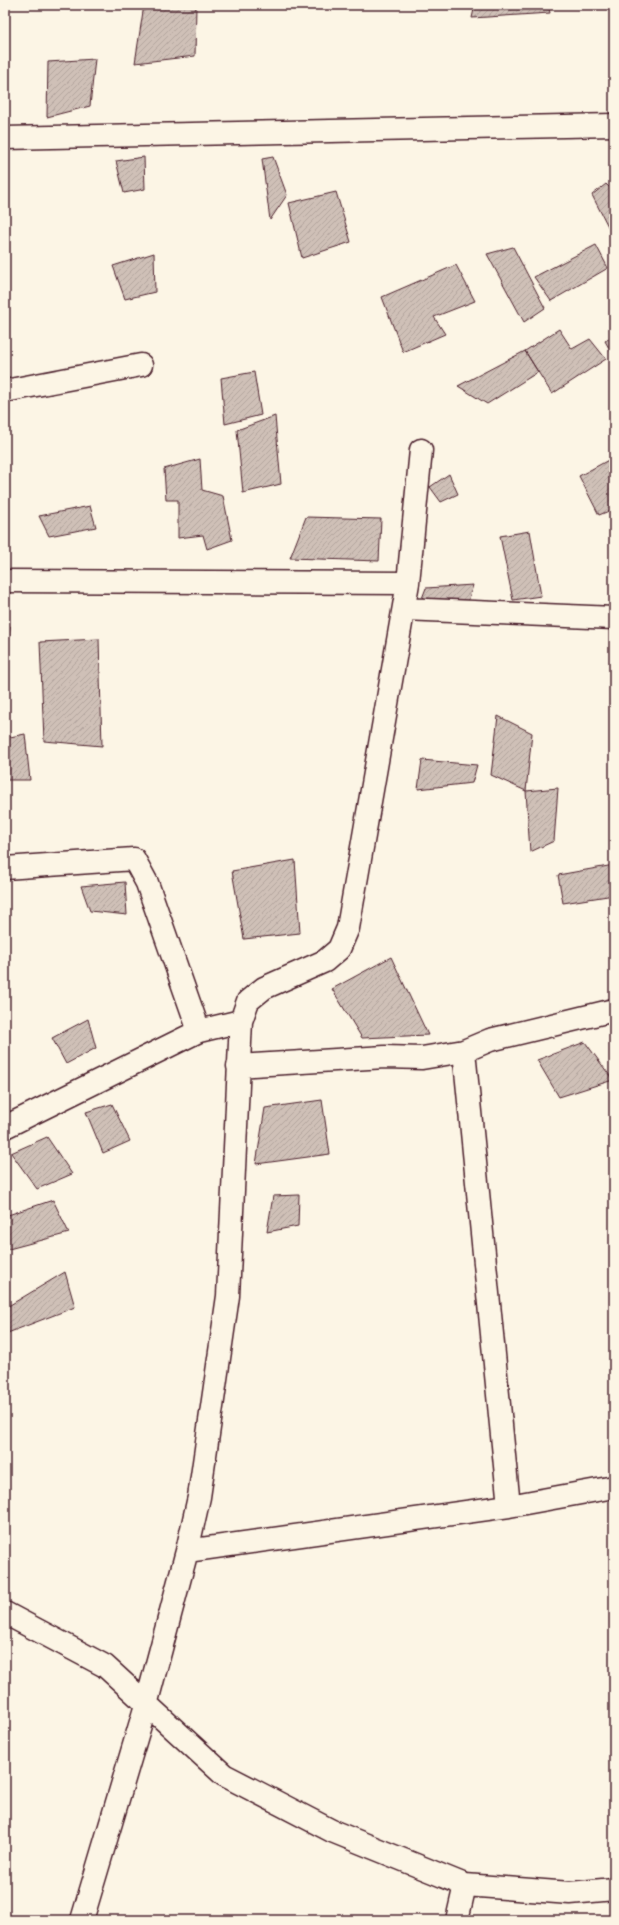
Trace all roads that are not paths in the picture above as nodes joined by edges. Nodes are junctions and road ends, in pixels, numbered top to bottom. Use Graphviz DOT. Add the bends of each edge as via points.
graph roads {
  1 [pos="614,125"];
  2 [pos="5,138"];
  3 [pos="141,365"];
  4 [pos="5,391"];
  5 [pos="421,450"];
  6 [pos="5,581"];
  7 [pos="408,583"];
  8 [pos="404,609"];
  9 [pos="614,618"];
  10 [pos="5,868"];
  11 [pos="614,1010"];
  12 [pos="241,1021"];
  13 [pos="199,1031"];
  14 [pos="464,1051"];
  15 [pos="238,1066"];
  16 [pos="5,1127"];
  17 [pos="614,1487"];
  18 [pos="509,1506"];
  19 [pos="187,1552"];
  20 [pos="5,1614"];
  21 [pos="146,1705"];
  22 [pos="465,1885"];
  23 [pos="614,1889"];
  24 [pos="82,1920"];
  25 [pos="458,1920"];
  1 -- 2 [label="street"];
  3 -- 4 [label="street"];
  5 -- 7 [label="street"];
  6 -- 7 [label="street"];
  7 -- 8 [label="street"];
  8 -- 9 [label="street"];
  8 -- 12 [label="street" via="348,928 339,949 325,961 264,988 248,1001"];
  10 -- 13 [label="street" via="134,859 147,883"];
  11 -- 14 [label="street" via="490,1040"];
  12 -- 13 [label="street"];
  12 -- 15 [label="street"];
  13 -- 16 [label="street"];
  14 -- 15 [label="street" via="422,1058 385,1057"];
  14 -- 18 [label="street"];
  15 -- 19 [label="street" via="228,1296 199,1497"];
  17 -- 18 [label="street"];
  18 -- 19 [label="street"];
  19 -- 21 [label="street"];
  20 -- 21 [label="street" via="105,1666"];
  21 -- 22 [label="street" via="224,1775 332,1831"];
  21 -- 24 [label="street"];
  22 -- 23 [label="street" via="570,1893"];
  22 -- 25 [label="street"];
}
